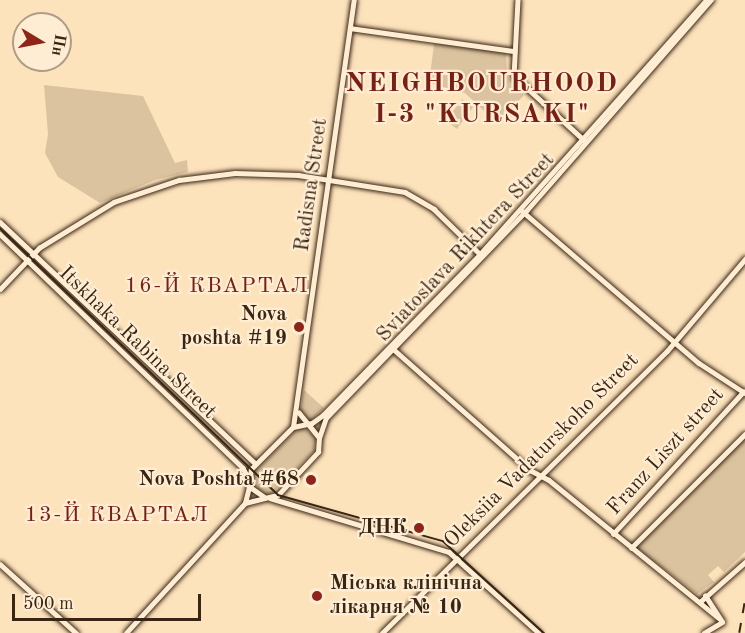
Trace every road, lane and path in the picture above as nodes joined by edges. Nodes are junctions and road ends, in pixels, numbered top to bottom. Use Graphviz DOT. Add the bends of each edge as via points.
graph roads {
  1 [pos="354,0"];
  2 [pos="518,0"];
  3 [pos="706,0"];
  4 [pos="711,0"];
  5 [pos="350,28"];
  6 [pos="514,51"];
  7 [pos="584,140"];
  8 [pos="329,181"];
  9 [pos="523,212"];
  10 [pos="0,222"];
  11 [pos="0,234"];
  12 [pos="33,253"];
  13 [pos="482,255"];
  14 [pos="745,259"];
  15 [pos="26,260"];
  16 [pos="0,289"];
  17 [pos="674,342"];
  18 [pos="392,347"];
  19 [pos="744,392"];
  20 [pos="298,410"];
  21 [pos="305,425"];
  22 [pos="293,427"];
  23 [pos="745,434"];
  24 [pos="319,438"];
  25 [pos="256,464"];
  26 [pos="248,477"];
  27 [pos="543,477"];
  28 [pos="249,487"];
  29 [pos="268,498"];
  30 [pos="245,503"];
  31 [pos="613,534"];
  32 [pos="631,548"];
  33 [pos="459,558"];
  34 [pos="744,562"];
  35 [pos="0,564"];
  36 [pos="705,596"];
  37 [pos="700,602"];
  38 [pos="721,620"];
  39 [pos="76,633"];
  40 [pos="126,633"];
  41 [pos="382,633"];
  42 [pos="539,633"];
  43 [pos="704,633"];
  1 -- 5 [label="street, Radisna Street"];
  2 -- 6 [label="street"];
  3 -- 7 [label="street, Sviatoslava Rikhtera Street"];
  4 -- 9 [label="street, Sviatoslava Rikhtera Street"];
  5 -- 6 [label="street"];
  5 -- 8 [label="street, Radisna Street"];
  6 -- 7 [label="street" via="514,76 518,82"];
  7 -- 9 [label="street, Sviatoslava Rikhtera Street"];
  8 -- 12 [label="street" via="261,173 179,180 114,202"];
  8 -- 13 [label="street" via="416,197"];
  8 -- 20 [label="street, Radisna Street"];
  9 -- 13 [label="street, Sviatoslava Rikhtera Street"];
  9 -- 17 [label="street"];
  10 -- 12 [label="street, Itskhaka Rabina Street"];
  11 -- 15 [label="street, Itskhaka Rabina Street"];
  12 -- 15 [label="street"];
  12 -- 25 [label="street, Itskhaka Rabina Street"];
  13 -- 18 [label="street, Sviatoslava Rikhtera Street"];
  14 -- 17 [label="street, Oleksiia Vadaturskoho Street"];
  15 -- 16 [label="street"];
  15 -- 26 [label="street, Itskhaka Rabina Street"];
  17 -- 19 [label="street"];
  17 -- 27 [label="street, Oleksiia Vadaturskoho Street"];
  18 -- 21 [label="street, Sviatoslava Rikhtera Street" via="323,415"];
  18 -- 24 [label="street, Sviatoslava Rikhtera Street" via="326,418"];
  18 -- 27 [label="street" via="530,470"];
  19 -- 31 [label="street, Franz Liszt street"];
  20 -- 21 [label="street"];
  20 -- 22 [label="street, Radisna Street"];
  21 -- 22 [label="street"];
  21 -- 24 [label="street"];
  22 -- 25 [label="street"];
  23 -- 32 [label="street"];
  24 -- 29 [label="street, Sviatoslava Rikhtera Street" via="318,453"];
  25 -- 26 [label="street"];
  26 -- 28 [label="street"];
  27 -- 31 [label="street"];
  27 -- 33 [label="street, Oleksiia Vadaturskoho Street"];
  28 -- 29 [label="street"];
  28 -- 30 [label="street"];
  29 -- 30 [label="street"];
  29 -- 33 [label="street" via="430,543"];
  30 -- 40 [label="street"];
  31 -- 32 [label="street"];
  32 -- 37 [label="street"];
  33 -- 41 [label="street, Oleksiia Vadaturskoho Street"];
  33 -- 42 [label="street"];
  34 -- 36 [label="street"];
  35 -- 39 [label="street"];
  36 -- 37 [label="street"];
  36 -- 38 [label="street"];
  37 -- 38 [label="street"];
  38 -- 43 [label="street"];
}
